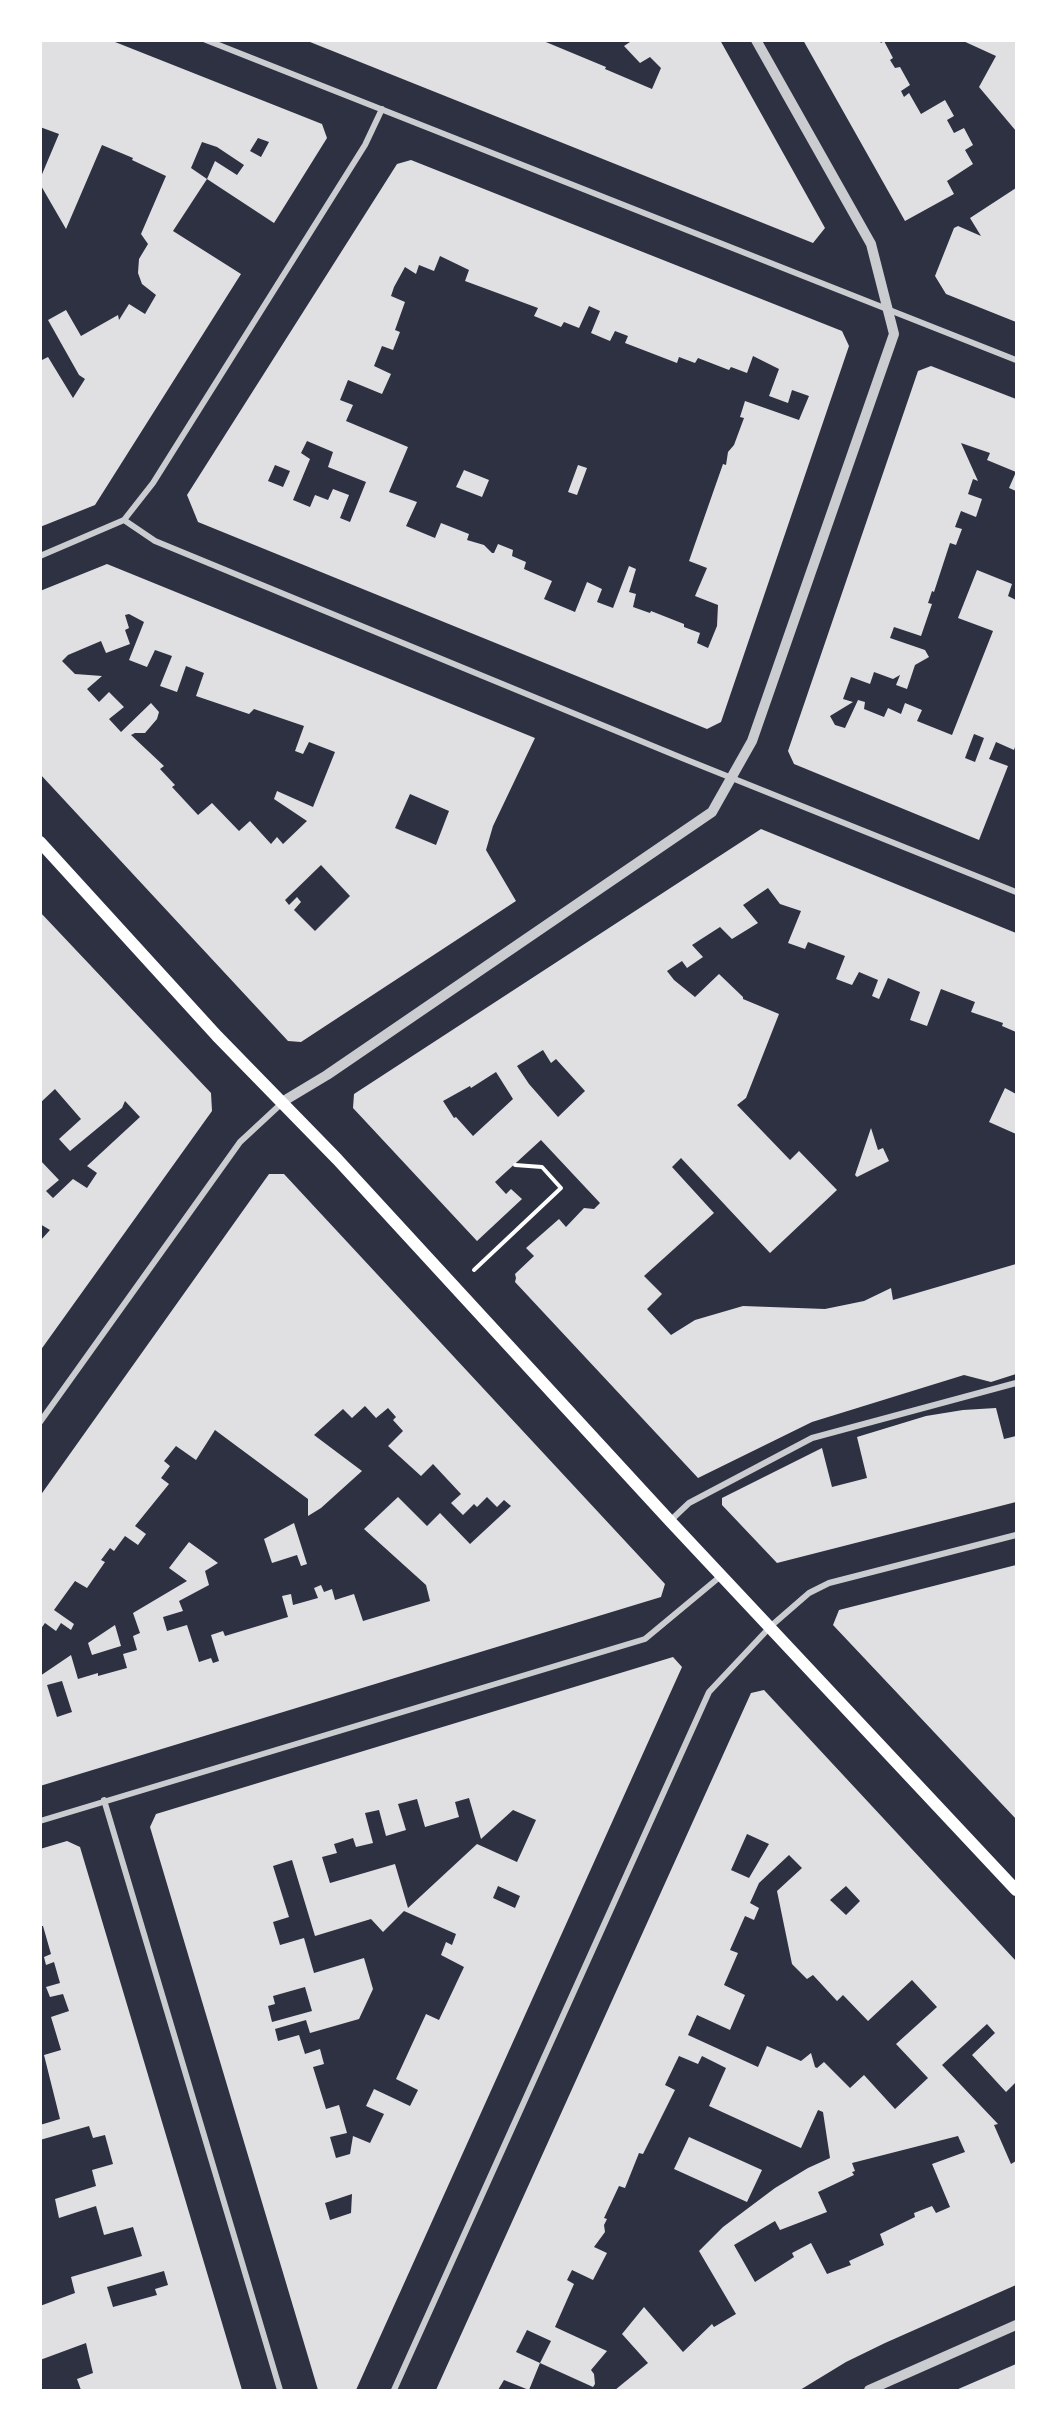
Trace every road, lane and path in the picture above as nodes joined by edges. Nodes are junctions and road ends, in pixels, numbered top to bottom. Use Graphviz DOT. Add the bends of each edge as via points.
graph roads {
  1 [pos="206,40"];
  2 [pos="756,40"];
  3 [pos="382,109"];
  4 [pos="887,309"];
  5 [pos="1017,360"];
  6 [pos="124,520"];
  7 [pos="40,556"];
  8 [pos="732,776"];
  9 [pos="40,842"];
  10 [pos="1017,892"];
  11 [pos="282,1102"];
  12 [pos="515,1165"];
  13 [pos="456,1287"];
  14 [pos="1017,1383"];
  15 [pos="40,1422"];
  16 [pos="670,1521"];
  17 [pos="1017,1535"];
  18 [pos="722,1575"];
  19 [pos="771,1626"];
  20 [pos="104,1800"];
  21 [pos="40,1821"];
  22 [pos="1017,1890"];
  23 [pos="1017,2325"];
  24 [pos="280,2391"];
  25 [pos="394,2391"];
  26 [pos="869,2391"];
  1 -- 3 [label="street"];
  2 -- 4 [label="street" via="871,244"];
  3 -- 4 [label="street"];
  3 -- 6 [label="street" via="365,145 153,483"];
  4 -- 5 [label="street"];
  4 -- 8 [label="street" via="894,334 752,741"];
  6 -- 7 [label="street"];
  6 -- 8 [label="street" via="155,541"];
  8 -- 10 [label="street"];
  8 -- 11 [label="street" via="712,812 327,1076"];
  9 -- 11 [label="main road"];
  11 -- 13 [label="main road"];
  11 -- 15 [label="street" via="240,1142"];
  12 -- 13 [label="path" via="542,1167 561,1188"];
  13 -- 16 [label="main road"];
  14 -- 16 [label="street" via="812,1438 689,1503"];
  16 -- 18 [label="main road"];
  17 -- 19 [label="street" via="829,1583 808,1593"];
  18 -- 19 [label="main road"];
  18 -- 20 [label="street" via="645,1639"];
  19 -- 22 [label="main road"];
  19 -- 25 [label="street" via="709,1692"];
  20 -- 21 [label="street"];
  20 -- 24 [label="street"];
  23 -- 26 [label="street"];
}
